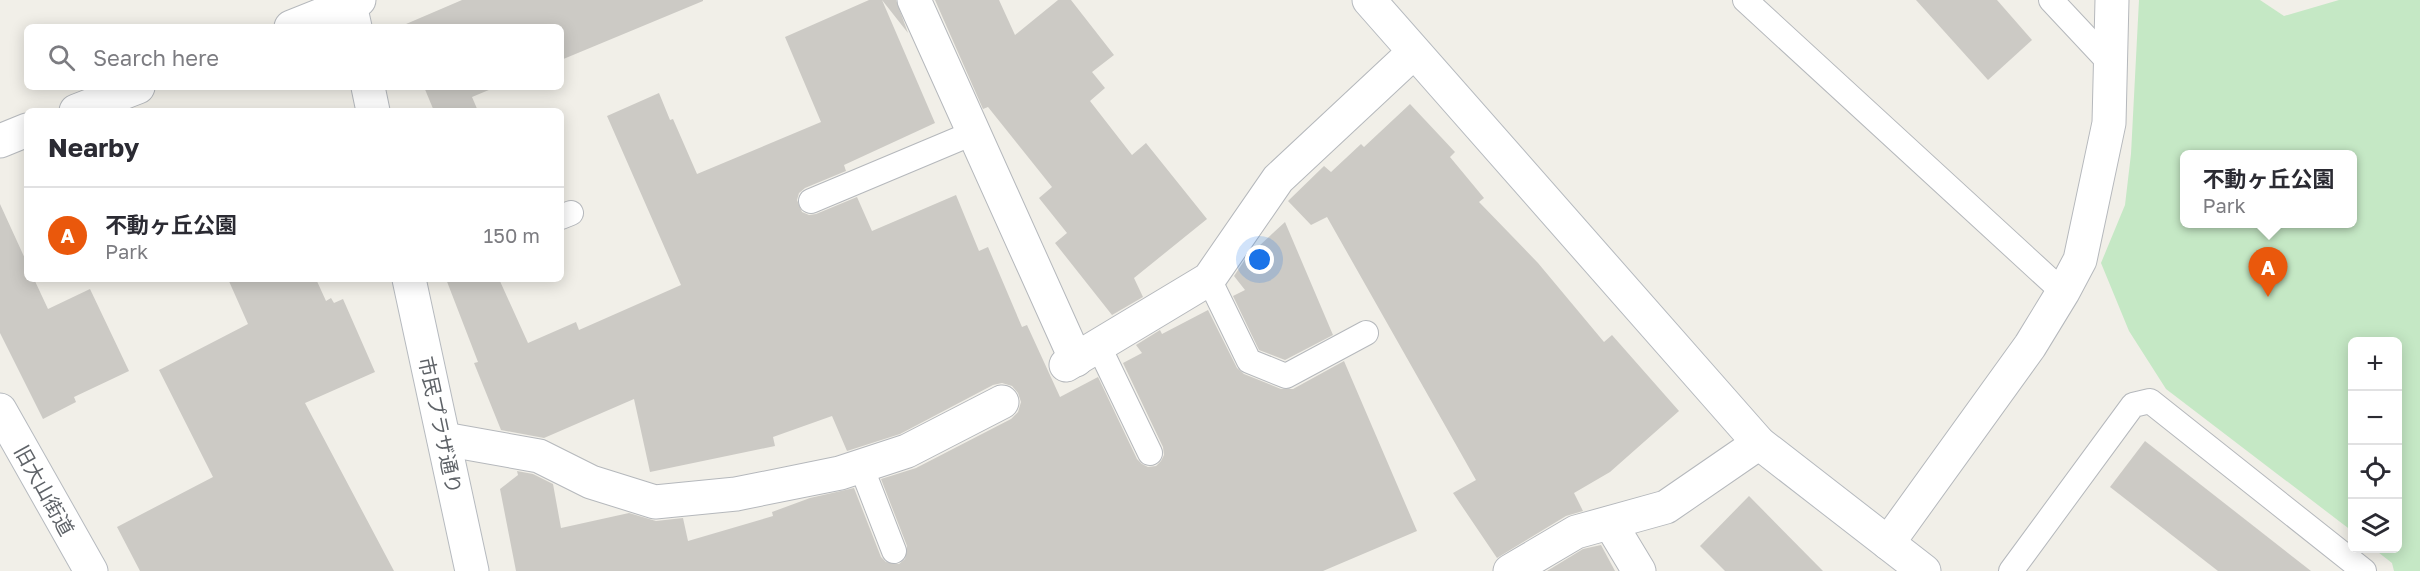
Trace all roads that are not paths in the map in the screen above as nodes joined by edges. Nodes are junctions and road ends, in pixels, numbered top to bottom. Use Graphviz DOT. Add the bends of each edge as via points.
graph roads {
  1 [pos="914,0"];
  2 [pos="1370,0"];
  3 [pos="1744,0"];
  4 [pos="2051,0"];
  5 [pos="2112,0"];
  6 [pos="353,8"];
  7 [pos="301,24"];
  8 [pos="1414,52"];
  9 [pos="2110,63"];
  10 [pos="130,90"];
  11 [pos="369,90"];
  12 [pos="84,108"];
  13 [pos="372,108"];
  14 [pos="24,131"];
  15 [pos="973,133"];
  16 [pos="0,141"];
  17 [pos="811,201"];
  18 [pos="1209,279"];
  19 [pos="414,282"];
  20 [pos="2063,292"];
  21 [pos="1366,333"];
  22 [pos="1080,357"];
  23 [pos="1002,402"];
  24 [pos="0,410"];
  25 [pos="444,439"];
  26 [pos="1759,443"];
  27 [pos="1150,453"];
  28 [pos="861,466"];
  29 [pos="1610,523"];
  30 [pos="1888,543"];
  31 [pos="894,550"];
  32 [pos="91,571"];
  33 [pos="472,571"];
  34 [pos="1510,571"];
  35 [pos="1639,571"];
  36 [pos="1924,571"];
  37 [pos="2011,571"];
  38 [pos="2364,571"];
  1 -- 15 [label="street"];
  2 -- 8 [label="street"];
  3 -- 20 [label="lane"];
  4 -- 9 [label="lane"];
  5 -- 9 [label="street"];
  6 -- 7 [label="street"];
  8 -- 18 [label="street" via="1278,179"];
  8 -- 26 [label="street"];
  9 -- 20 [label="street" via="2109,123 2080,260"];
  10 -- 12 [label="street"];
  11 -- 13 [label="street"];
  14 -- 16 [label="street"];
  15 -- 17 [label="lane"];
  15 -- 22 [label="street"];
  18 -- 21 [label="lane" via="1250,361 1286,376"];
  18 -- 22 [label="street"];
  19 -- 25 [label="street, 市民プラザ通り"];
  20 -- 30 [label="street" via="2030,346"];
  22 -- 27 [label="lane"];
  23 -- 28 [label="street" via="907,451"];
  24 -- 32 [label="street, 旧大山街道"];
  25 -- 28 [label="street" via="539,456 591,482 655,502 736,494"];
  25 -- 33 [label="street, 市民プラザ通り"];
  26 -- 29 [label="street" via="1666,507"];
  26 -- 30 [label="street"];
  28 -- 31 [label="lane"];
  29 -- 34 [label="street" via="1576,532"];
  29 -- 35 [label="street"];
  30 -- 36 [label="street"];
  37 -- 38 [label="lane" via="2133,405 2150,401"];
}
